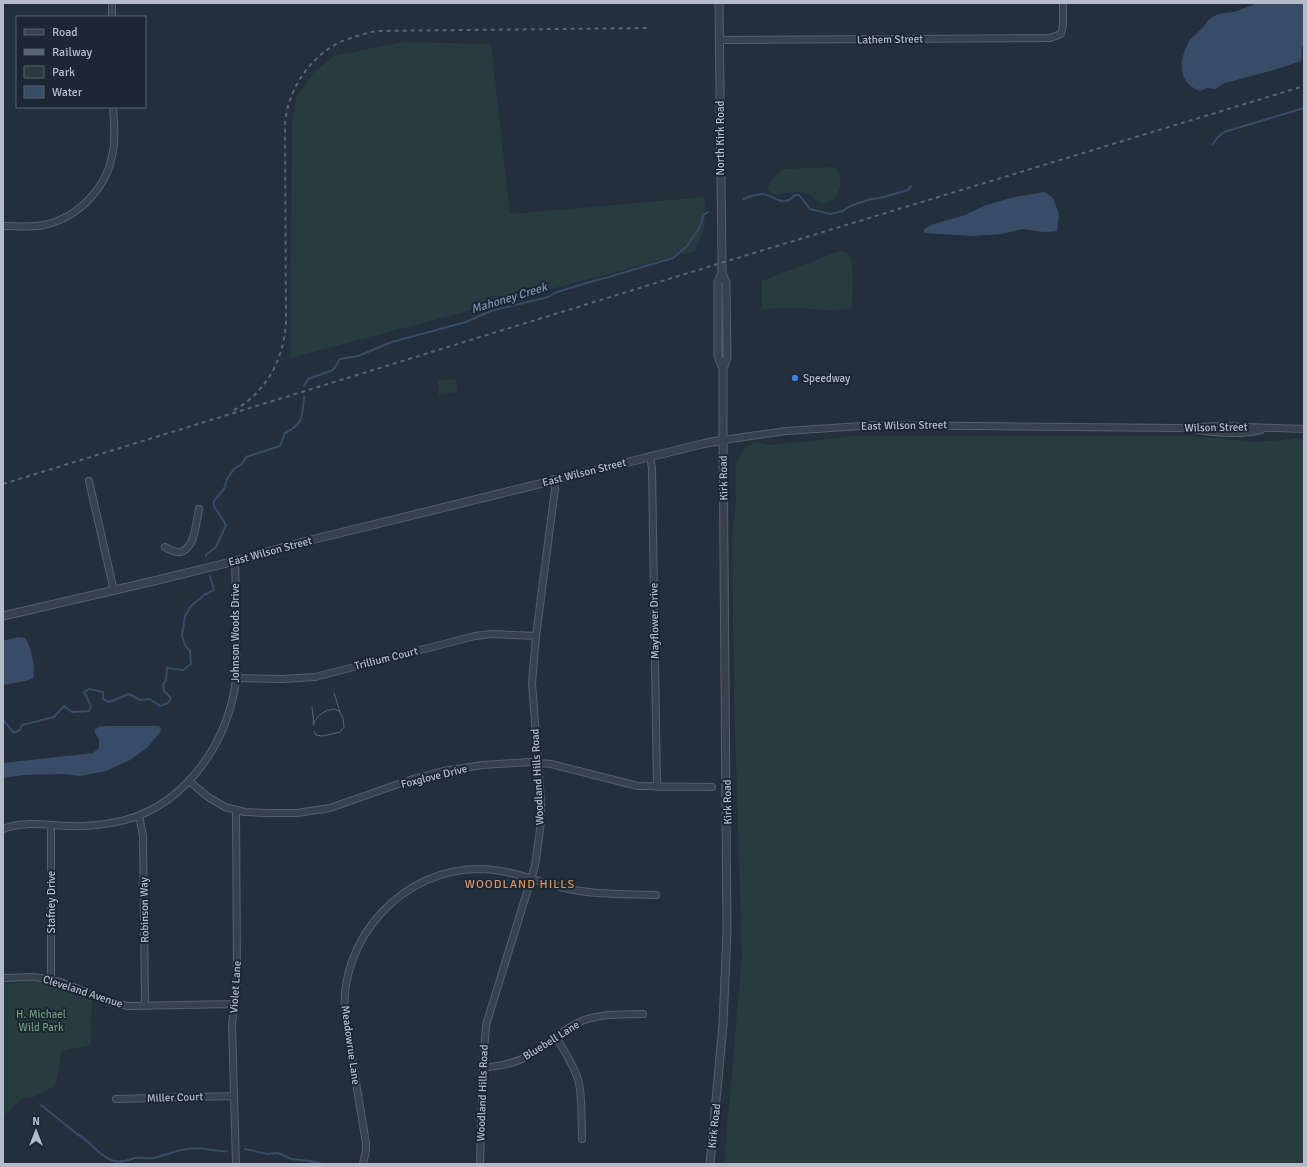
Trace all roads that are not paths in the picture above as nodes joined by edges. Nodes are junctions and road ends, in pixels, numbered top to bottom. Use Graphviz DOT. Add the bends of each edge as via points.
graph roads {
  1 [pos="112,3"];
  2 [pos="719,3"];
  3 [pos="1063,3"];
  4 [pos="112,16"];
  5 [pos="719,40"];
  6 [pos="113,108"];
  7 [pos="3,226"];
  8 [pos="1179,428"];
  9 [pos="1304,429"];
  10 [pos="723,440"];
  11 [pos="650,456"];
  12 [pos="554,479"];
  13 [pos="88,481"];
  14 [pos="199,509"];
  15 [pos="165,548"];
  16 [pos="235,561"];
  17 [pos="114,591"];
  18 [pos="3,616"];
  19 [pos="536,636"];
  20 [pos="236,678"];
  21 [pos="538,762"];
  22 [pos="189,781"];
  23 [pos="712,786"];
  24 [pos="657,787"];
  25 [pos="236,810"];
  26 [pos="139,815"];
  27 [pos="51,825"];
  28 [pos="3,829"];
  29 [pos="531,879"];
  30 [pos="656,895"];
  31 [pos="3,978"];
  32 [pos="51,979"];
  33 [pos="234,1004"];
  34 [pos="145,1006"];
  35 [pos="643,1014"];
  36 [pos="556,1037"];
  37 [pos="483,1068"];
  38 [pos="234,1096"];
  39 [pos="116,1099"];
  40 [pos="582,1139"];
  41 [pos="236,1164"];
  42 [pos="363,1164"];
  43 [pos="480,1164"];
  44 [pos="710,1164"];
  1 -- 4 [label="street"];
  2 -- 5 [label="street, North Kirk Road"];
  3 -- 5 [label="street, Lathem Street" via="1061,34 1050,38"];
  5 -- 10 [label="street, North Kirk Road" via="722,273 718,282 718,356 723,369"];
  6 -- 7 [label="street" via="112,156 107,172 87,203 63,218 38,226"];
  8 -- 9 [label="street, Wilson Street" via="1236,434 1268,428"];
  8 -- 10 [label="street, East Wilson Street" via="876,424 786,431"];
  10 -- 11 [label="street, East Wilson Street"];
  10 -- 44 [label="street, Kirk Road" via="727,932 722,1039"];
  11 -- 12 [label="street, East Wilson Street"];
  11 -- 24 [label="street, Mayflower Drive"];
  12 -- 16 [label="street, East Wilson Street"];
  12 -- 19 [label="street, Woodland Hills Road" via="556,489"];
  13 -- 17 [label="street"];
  14 -- 15 [label="street" via="191,545 187,550 176,552"];
  16 -- 17 [label="street, East Wilson Street"];
  16 -- 20 [label="street, Johnson Woods Drive"];
  17 -- 18 [label="street, East Wilson Street"];
  19 -- 20 [label="street, Trillium Court" via="475,636 315,677"];
  19 -- 21 [label="street, Woodland Hills Road" via="532,683"];
  20 -- 22 [label="street, Johnson Woods Drive" via="232,703 223,729 208,758"];
  21 -- 24 [label="street, Foxglove Drive" via="638,786"];
  21 -- 25 [label="street, Foxglove Drive" via="483,765 443,771 320,810 267,814"];
  21 -- 29 [label="street, Woodland Hills Road" via="541,822 538,852"];
  22 -- 25 [label="street, Foxglove Drive" via="214,801"];
  22 -- 26 [label="street, Johnson Woods Drive" via="166,800"];
  23 -- 24 [label="street, Foxglove Drive"];
  25 -- 33 [label="street, Violet Lane" via="237,978"];
  26 -- 27 [label="street, Johnson Woods Drive" via="95,826"];
  26 -- 34 [label="street, Robinson Way" via="144,836"];
  27 -- 28 [label="street, Johnson Woods Drive" via="23,824"];
  27 -- 32 [label="street, Stafney Drive"];
  29 -- 30 [label="street, Meadowrue Lane" via="581,891"];
  29 -- 37 [label="street, Woodland Hills Road" via="487,1018"];
  29 -- 42 [label="street, Meadowrue Lane" via="506,872 479,869 435,877 413,887 390,904 364,934 351,964 344,1003 366,1143"];
  31 -- 32 [label="street, Cleveland Avenue"];
  32 -- 34 [label="street, Cleveland Avenue" via="110,1002"];
  33 -- 34 [label="street, Cleveland Avenue"];
  33 -- 38 [label="street, Violet Lane"];
  35 -- 36 [label="street, Bluebell Lane" via="596,1016 575,1024"];
  36 -- 37 [label="street, Bluebell Lane" via="519,1060"];
  36 -- 40 [label="street" via="580,1087"];
  37 -- 43 [label="street, Woodland Hills Road"];
  38 -- 39 [label="street, Miller Court"];
  38 -- 41 [label="street, Violet Lane"];
}
